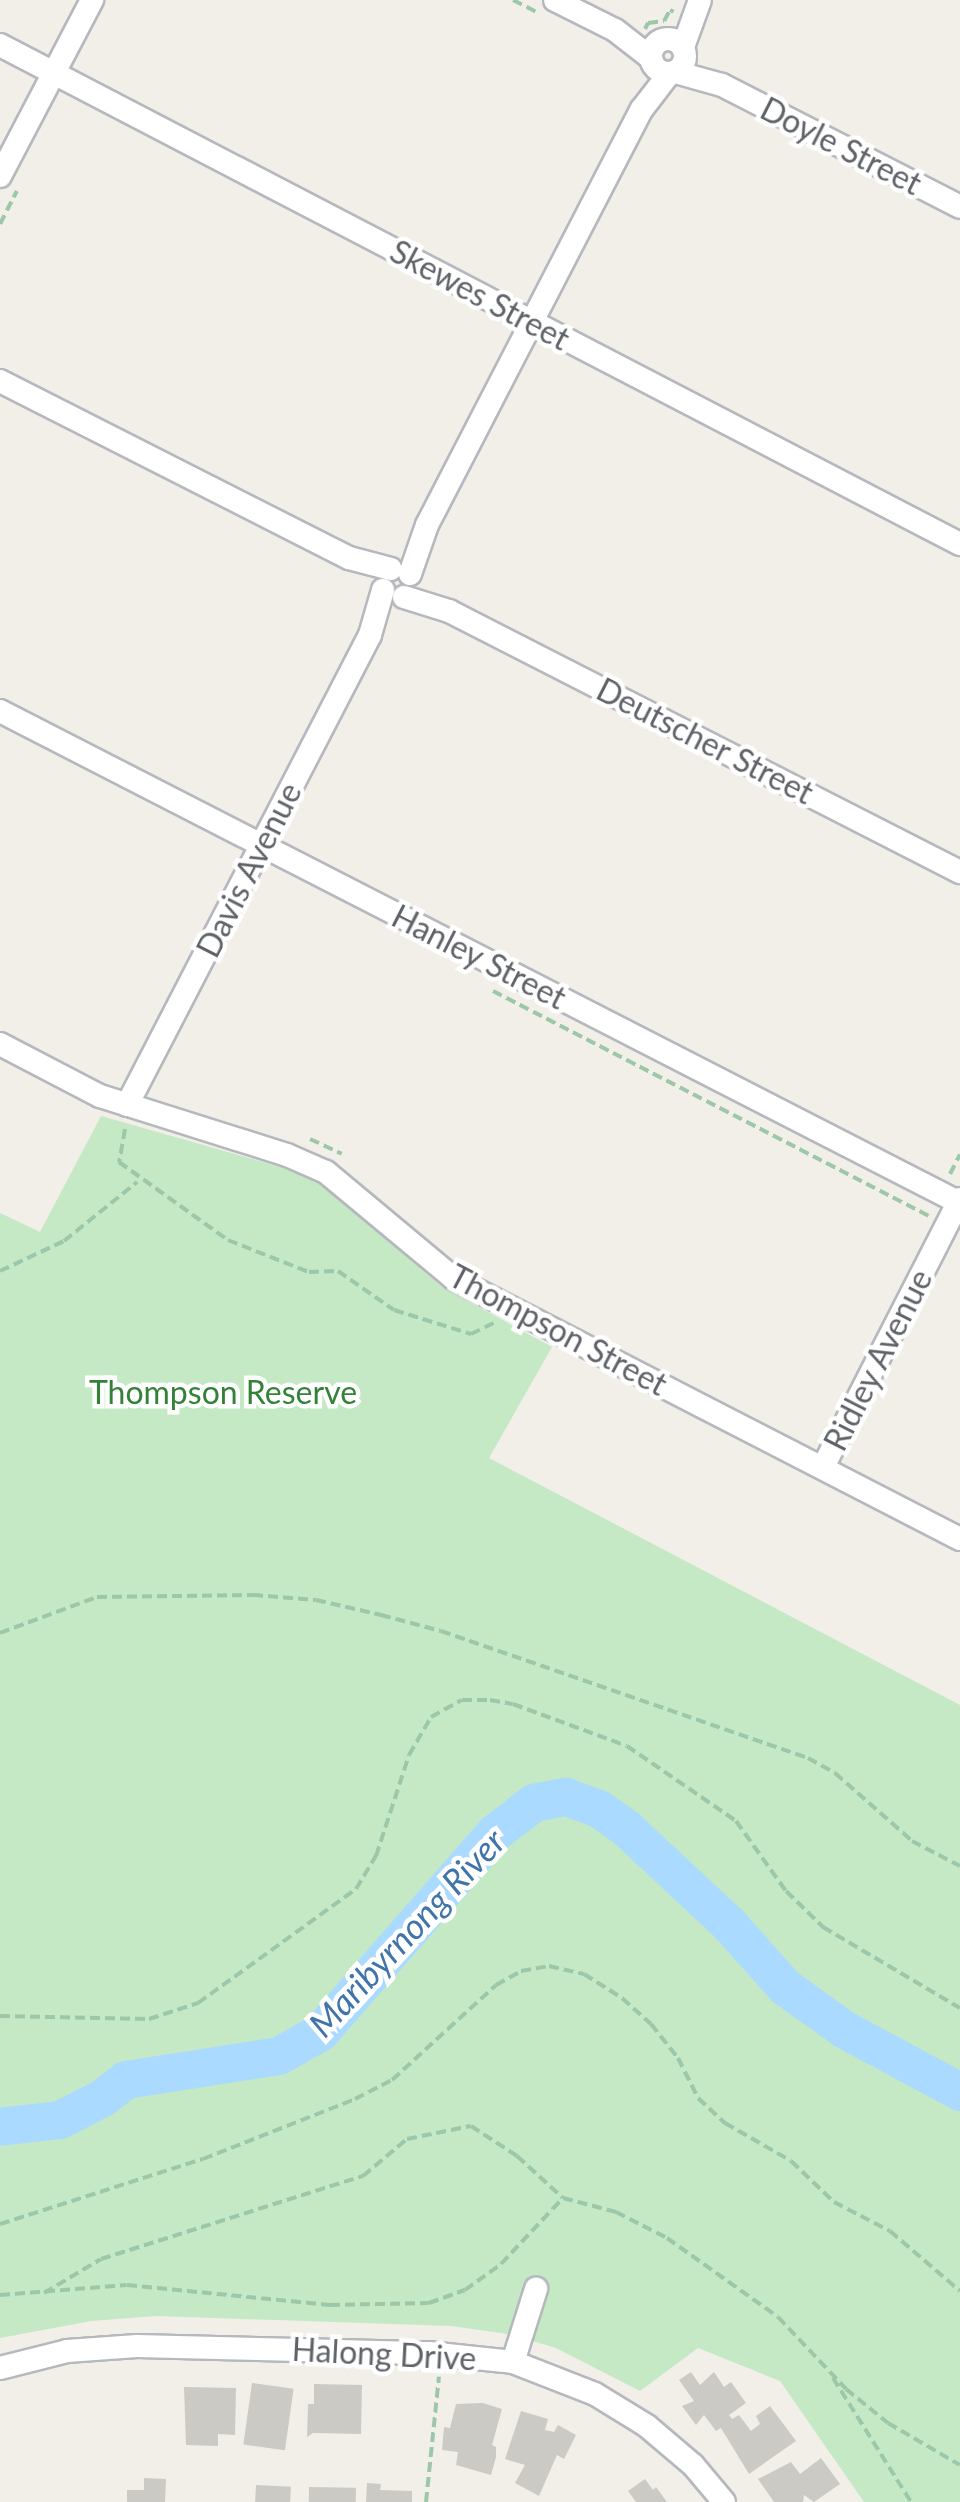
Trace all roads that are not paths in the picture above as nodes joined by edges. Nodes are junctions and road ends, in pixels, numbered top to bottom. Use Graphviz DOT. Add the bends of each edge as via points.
graph roads {
  1 [pos="92,0"];
  2 [pos="685,5"];
  3 [pos="551,8"];
  4 [pos="0,45"];
  5 [pos="665,54"];
  6 [pos="54,72"];
  7 [pos="0,176"];
  8 [pos="960,207"];
  9 [pos="532,323"];
  10 [pos="0,380"];
  11 [pos="960,544"];
  12 [pos="397,583"];
  13 [pos="0,710"];
  14 [pos="261,847"];
  15 [pos="960,872"];
  16 [pos="0,1044"];
  17 [pos="127,1105"];
  18 [pos="959,1200"];
  19 [pos="823,1467"];
  20 [pos="960,1539"];
  21 [pos="536,2289"];
  22 [pos="513,2362"];
  23 [pos="0,2368"];
  24 [pos="724,2502"];
  1 -- 6 [label="street"];
  2 -- 5 [label="street, Davis Avenue"];
  3 -- 5 [label="street, Doyle Street"];
  4 -- 6 [label="street, Skewes Street"];
  5 -- 8 [label="street, Doyle Street"];
  5 -- 9 [label="street, Davis Avenue"];
  6 -- 7 [label="street"];
  6 -- 9 [label="street, Skewes Street"];
  9 -- 11 [label="street, Skewes Street"];
  9 -- 12 [label="street, Davis Avenue"];
  10 -- 12 [label="street, Deutscher Street"];
  12 -- 14 [label="street, Davis Avenue"];
  12 -- 15 [label="street, Deutscher Street"];
  13 -- 14 [label="street, Hanley Street"];
  14 -- 17 [label="street, Davis Avenue"];
  14 -- 18 [label="street, Hanley Street"];
  16 -- 17 [label="street, Thompson Street"];
  17 -- 19 [label="street, Thompson Street" via="326,1172 453,1278"];
  18 -- 19 [label="street, Ridley Avenue"];
  19 -- 20 [label="street, Thompson Street"];
  21 -- 22 [label="street"];
  22 -- 23 [label="street, Halong Drive" via="428,2353 137,2346 67,2351"];
  22 -- 24 [label="street, Halong Drive" via="596,2394 647,2426"];
}
